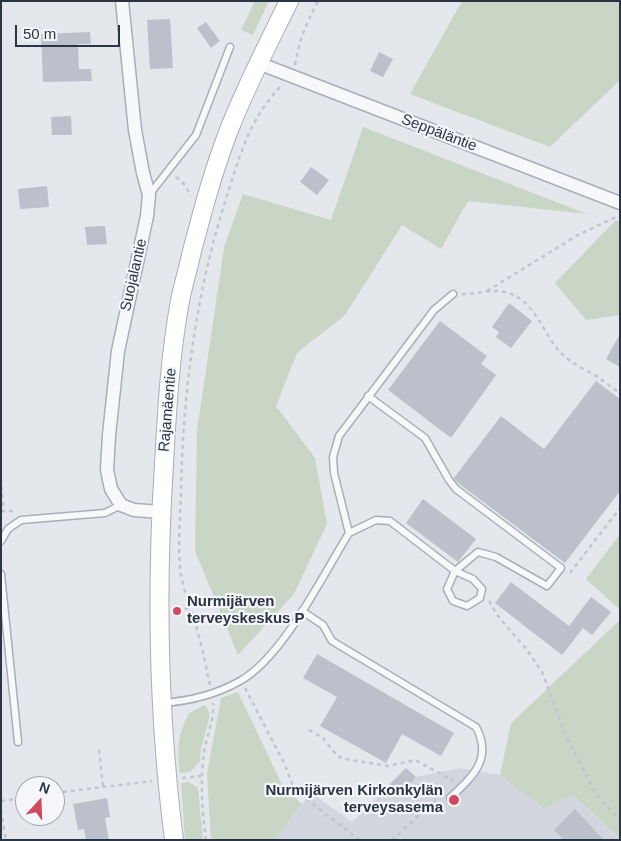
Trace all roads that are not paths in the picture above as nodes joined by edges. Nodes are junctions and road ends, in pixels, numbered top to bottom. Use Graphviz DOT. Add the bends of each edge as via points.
graph roads {
  1 [pos="122,1"];
  2 [pos="289,1"];
  3 [pos="230,47"];
  4 [pos="258,63"];
  5 [pos="149,195"];
  6 [pos="620,203"];
  7 [pos="453,294"];
  8 [pos="368,396"];
  9 [pos="120,505"];
  10 [pos="161,512"];
  11 [pos="349,533"];
  12 [pos="1,541"];
  13 [pos="454,571"];
  14 [pos="1,574"];
  15 [pos="302,611"];
  16 [pos="162,703"];
  17 [pos="18,742"];
  18 [pos="450,798"];
  19 [pos="174,840"];
  1 -- 5 [label="street, Suojalantie" via="135,130"];
  2 -- 4 [label="main road, Rajamäentie"];
  3 -- 5 [label="lane" via="196,135"];
  4 -- 6 [label="street, Seppäläntie"];
  4 -- 10 [label="main road, Rajamäentie" via="229,130 204,206 180,301 168,391"];
  5 -- 9 [label="street, Suojalantie" via="118,351 109,435 107,470 111,489"];
  7 -- 8 [label="lane" via="434,310"];
  8 -- 11 [label="lane" via="339,436 333,457"];
  8 -- 13 [label="lane" via="425,438 456,489 561,568 547,586 496,557 478,552"];
  9 -- 10 [label="street" via="134,510"];
  9 -- 12 [label="lane" via="105,513 21,520 8,529"];
  10 -- 16 [label="main road, Rajamäentie"];
  11 -- 13 [label="lane" via="376,520 390,521"];
  11 -- 15 [label="lane"];
  13 -- 13 [label="lane" via="447,589 453,601 468,606 480,598 482,589 473,579"];
  14 -- 17 [label="lane"];
  15 -- 16 [label="lane" via="268,658 241,680 185,702"];
  15 -- 18 [label="lane" via="323,625 332,641 476,727 482,738 483,754 468,781"];
  16 -- 19 [label="main road, Rajamäentie"];
}
